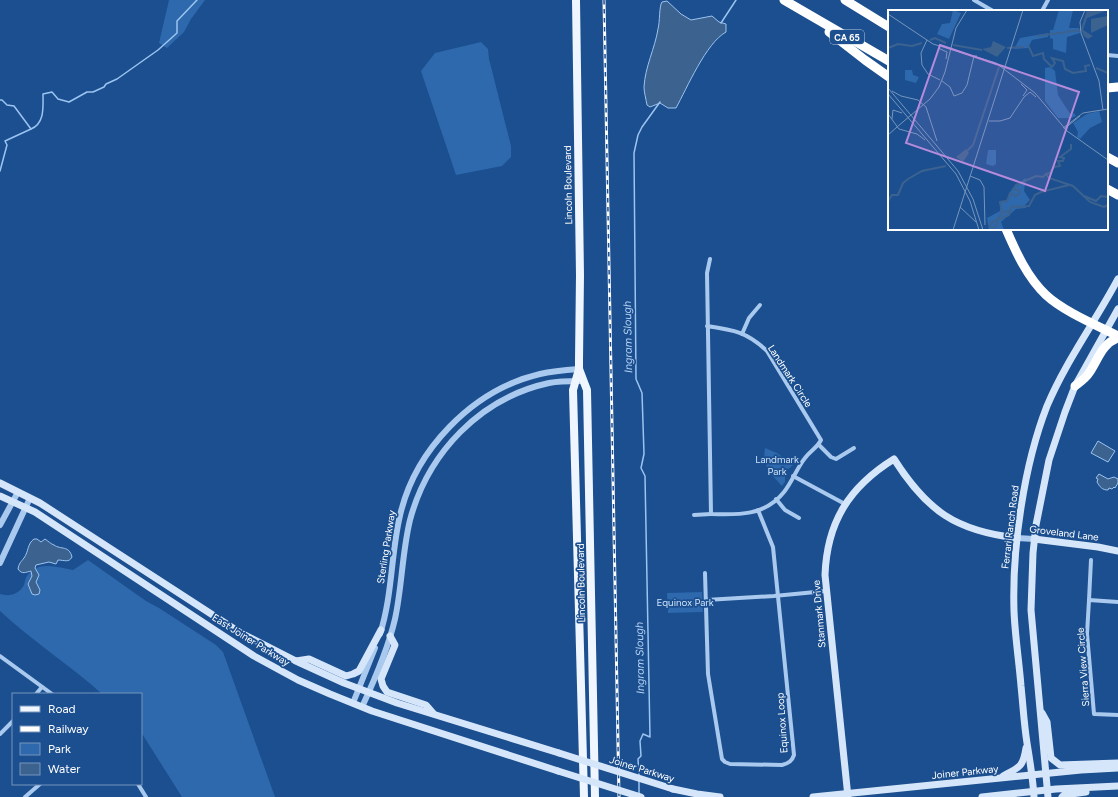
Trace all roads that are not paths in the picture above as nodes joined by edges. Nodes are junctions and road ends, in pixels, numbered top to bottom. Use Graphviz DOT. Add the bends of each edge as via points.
graph roads {
  1 [pos="576,0"];
  2 [pos="785,0"];
  3 [pos="845,0"];
  4 [pos="974,0"];
  5 [pos="1048,0"];
  6 [pos="991,10"];
  7 [pos="1043,10"];
  8 [pos="805,12"];
  9 [pos="866,13"];
  10 [pos="888,23"];
  11 [pos="888,26"];
  12 [pos="1108,55"];
  13 [pos="1118,56"];
  14 [pos="888,60"];
  15 [pos="888,76"];
  16 [pos="1118,87"];
  17 [pos="1108,88"];
  18 [pos="1108,156"];
  19 [pos="1108,157"];
  20 [pos="1118,159"];
  21 [pos="1118,163"];
  22 [pos="1108,190"];
  23 [pos="1118,195"];
  24 [pos="1006,230"];
  25 [pos="710,259"];
  26 [pos="1118,279"];
  27 [pos="760,305"];
  28 [pos="1118,309"];
  29 [pos="1091,323"];
  30 [pos="707,326"];
  31 [pos="1106,330"];
  32 [pos="742,334"];
  33 [pos="1118,337"];
  34 [pos="579,369"];
  35 [pos="580,381"];
  36 [pos="1075,386"];
  37 [pos="819,445"];
  38 [pos="854,448"];
  39 [pos="894,459"];
  40 [pos="793,476"];
  41 [pos="0,483"];
  42 [pos="18,492"];
  43 [pos="0,496"];
  44 [pos="30,498"];
  45 [pos="776,499"];
  46 [pos="13,502"];
  47 [pos="845,504"];
  48 [pos="26,507"];
  49 [pos="758,510"];
  50 [pos="711,514"];
  51 [pos="694,515"];
  52 [pos="799,518"];
  53 [pos="0,525"];
  54 [pos="1017,538"];
  55 [pos="1034,540"];
  56 [pos="1118,551"];
  57 [pos="1091,560"];
  58 [pos="0,562"];
  59 [pos="705,573"];
  60 [pos="826,591"];
  61 [pos="779,596"];
  62 [pos="706,600"];
  63 [pos="1089,600"];
  64 [pos="1118,601"];
  65 [pos="381,630"];
  66 [pos="390,636"];
  67 [pos="0,656"];
  68 [pos="296,661"];
  69 [pos="42,687"];
  70 [pos="359,688"];
  71 [pos="369,692"];
  72 [pos="37,693"];
  73 [pos="51,693"];
  74 [pos="352,703"];
  75 [pos="362,707"];
  76 [pos="1041,711"];
  77 [pos="435,714"];
  78 [pos="1118,715"];
  79 [pos="12,722"];
  80 [pos="0,734"];
  81 [pos="1027,743"];
  82 [pos="559,753"];
  83 [pos="1118,763"];
  84 [pos="1118,768"];
  85 [pos="1045,774"];
  86 [pos="1032,775"];
  87 [pos="997,778"];
  88 [pos="39,785"];
  89 [pos="139,785"];
  90 [pos="1118,787"];
  91 [pos="1034,794"];
  92 [pos="1048,794"];
  93 [pos="847,795"];
  94 [pos="25,797"];
  95 [pos="146,797"];
  96 [pos="584,797"];
  97 [pos="595,797"];
  98 [pos="641,797"];
  99 [pos="720,797"];
  100 [pos="814,797"];
  101 [pos="982,797"];
  102 [pos="1062,797"];
  1 -- 34 [label="main road, Lincoln Boulevard"];
  2 -- 8 [label="highway, CA 65"];
  3 -- 9 [label="highway"];
  4 -- 6 [label="street"];
  5 -- 7 [label="street"];
  8 -- 14 [label="highway, CA 65"];
  8 -- 15 [label="highway"];
  9 -- 10 [label="highway"];
  9 -- 11 [label="highway"];
  12 -- 13 [label="street"];
  16 -- 17 [label="highway"];
  18 -- 20 [label="highway"];
  19 -- 21 [label="highway"];
  22 -- 23 [label="highway"];
  24 -- 29 [label="highway" via="1024,266 1039,288 1053,300"];
  25 -- 30 [label="street" via="707,273"];
  26 -- 29 [label="main road, Ferrari Ranch Road"];
  27 -- 32 [label="street"];
  28 -- 31 [label="main road"];
  29 -- 31 [label="highway"];
  29 -- 54 [label="main road, Ferrari Ranch Road" via="1060,378 1041,425 1025,488"];
  30 -- 32 [label="street, Landmark Circle" via="734,330"];
  30 -- 50 [label="street"];
  31 -- 33 [label="highway"];
  31 -- 36 [label="main road"];
  32 -- 37 [label="street, Landmark Circle" via="767,352 819,435"];
  33 -- 36 [label="highway" via="1102,350 1089,373"];
  34 -- 35 [label="main road, Lincoln Boulevard"];
  34 -- 65 [label="street, Sterling Parkway" via="539,374 496,391 458,418 436,443 415,476 399,518"];
  35 -- 66 [label="street, Sterling Parkway" via="542,385 502,401 479,415 454,438 437,460 423,484 410,521 398,602"];
  35 -- 96 [label="main road, Lincoln Boulevard" via="573,390 573,397"];
  35 -- 97 [label="main road, Lincoln Boulevard" via="587,393"];
  36 -- 55 [label="main road" via="1049,460"];
  37 -- 38 [label="street" via="836,460"];
  37 -- 40 [label="street" via="805,458"];
  39 -- 47 [label="main road, Stanmark Drive" via="867,478"];
  39 -- 54 [label="main road, Groveland Lane" via="915,490 946,516 980,532"];
  40 -- 45 [label="street" via="784,492"];
  40 -- 47 [label="street"];
  41 -- 42 [label="main road, East Joiner Parkway"];
  42 -- 44 [label="main road, East Joiner Parkway"];
  42 -- 46 [label="street"];
  43 -- 46 [label="main road, East Joiner Parkway"];
  44 -- 48 [label="street"];
  44 -- 68 [label="main road, East Joiner Parkway" via="221,621"];
  45 -- 49 [label="street"];
  45 -- 52 [label="street" via="785,510"];
  46 -- 48 [label="main road, East Joiner Parkway"];
  46 -- 53 [label="street"];
  47 -- 60 [label="main road, Stanmark Drive" via="827,549"];
  48 -- 58 [label="street"];
  48 -- 74 [label="main road, East Joiner Parkway" via="266,663"];
  49 -- 50 [label="street" via="737,515"];
  49 -- 61 [label="street, Equinox Loop" via="773,547"];
  50 -- 51 [label="street"];
  54 -- 55 [label="street, Groveland Lane"];
  54 -- 81 [label="main road, Ferrari Ranch Road" via="1014,611"];
  55 -- 56 [label="main road, Groveland Lane" via="1098,546"];
  55 -- 76 [label="main road" via="1031,610"];
  57 -- 63 [label="street"];
  59 -- 62 [label="street, Equinox Loop"];
  60 -- 61 [label="street"];
  60 -- 93 [label="main road, Stanmark Drive"];
  61 -- 62 [label="street"];
  61 -- 62 [label="street, Equinox Loop" via="794,755 792,761 782,765 730,764 722,759 708,674"];
  63 -- 64 [label="street"];
  63 -- 78 [label="street, Sierra View Circle" via="1087,634 1094,714"];
  65 -- 68 [label="main road" via="359,671 353,674 346,676 309,659"];
  65 -- 70 [label="street, Sterling Parkway"];
  66 -- 71 [label="street, Sterling Parkway"];
  66 -- 77 [label="main road" via="395,645 381,679 383,686 387,692 426,705"];
  67 -- 69 [label="street"];
  68 -- 70 [label="main road, East Joiner Parkway"];
  69 -- 72 [label="street"];
  69 -- 73 [label="street"];
  70 -- 71 [label="main road, East Joiner Parkway"];
  70 -- 74 [label="street, Sterling Parkway"];
  71 -- 75 [label="street, Sterling Parkway"];
  71 -- 77 [label="main road, East Joiner Parkway"];
  74 -- 75 [label="main road, East Joiner Parkway"];
  75 -- 98 [label="main road, East Joiner Parkway, bridge"];
  76 -- 83 [label="main road" via="1047,722 1051,758 1060,766"];
  76 -- 85 [label="main road"];
  77 -- 82 [label="main road, East Joiner Parkway"];
  79 -- 80 [label="street"];
  81 -- 86 [label="main road, Ferrari Ranch Road"];
  81 -- 87 [label="main road" via="1024,760 1020,766"];
  82 -- 99 [label="main road, Joiner Parkway, bridge" via="673,789"];
  84 -- 85 [label="main road, Joiner Parkway"];
  85 -- 86 [label="main road, Joiner Parkway"];
  85 -- 92 [label="main road"];
  86 -- 87 [label="main road, Joiner Parkway"];
  86 -- 91 [label="main road, Ferrari Ranch Road"];
  87 -- 93 [label="main road, Joiner Parkway"];
  88 -- 94 [label="street"];
  89 -- 95 [label="street"];
  90 -- 92 [label="main road"];
  90 -- 102 [label="main road"];
  91 -- 92 [label="main road"];
  91 -- 101 [label="main road"];
  93 -- 100 [label="main road, Joiner Parkway"];
}
